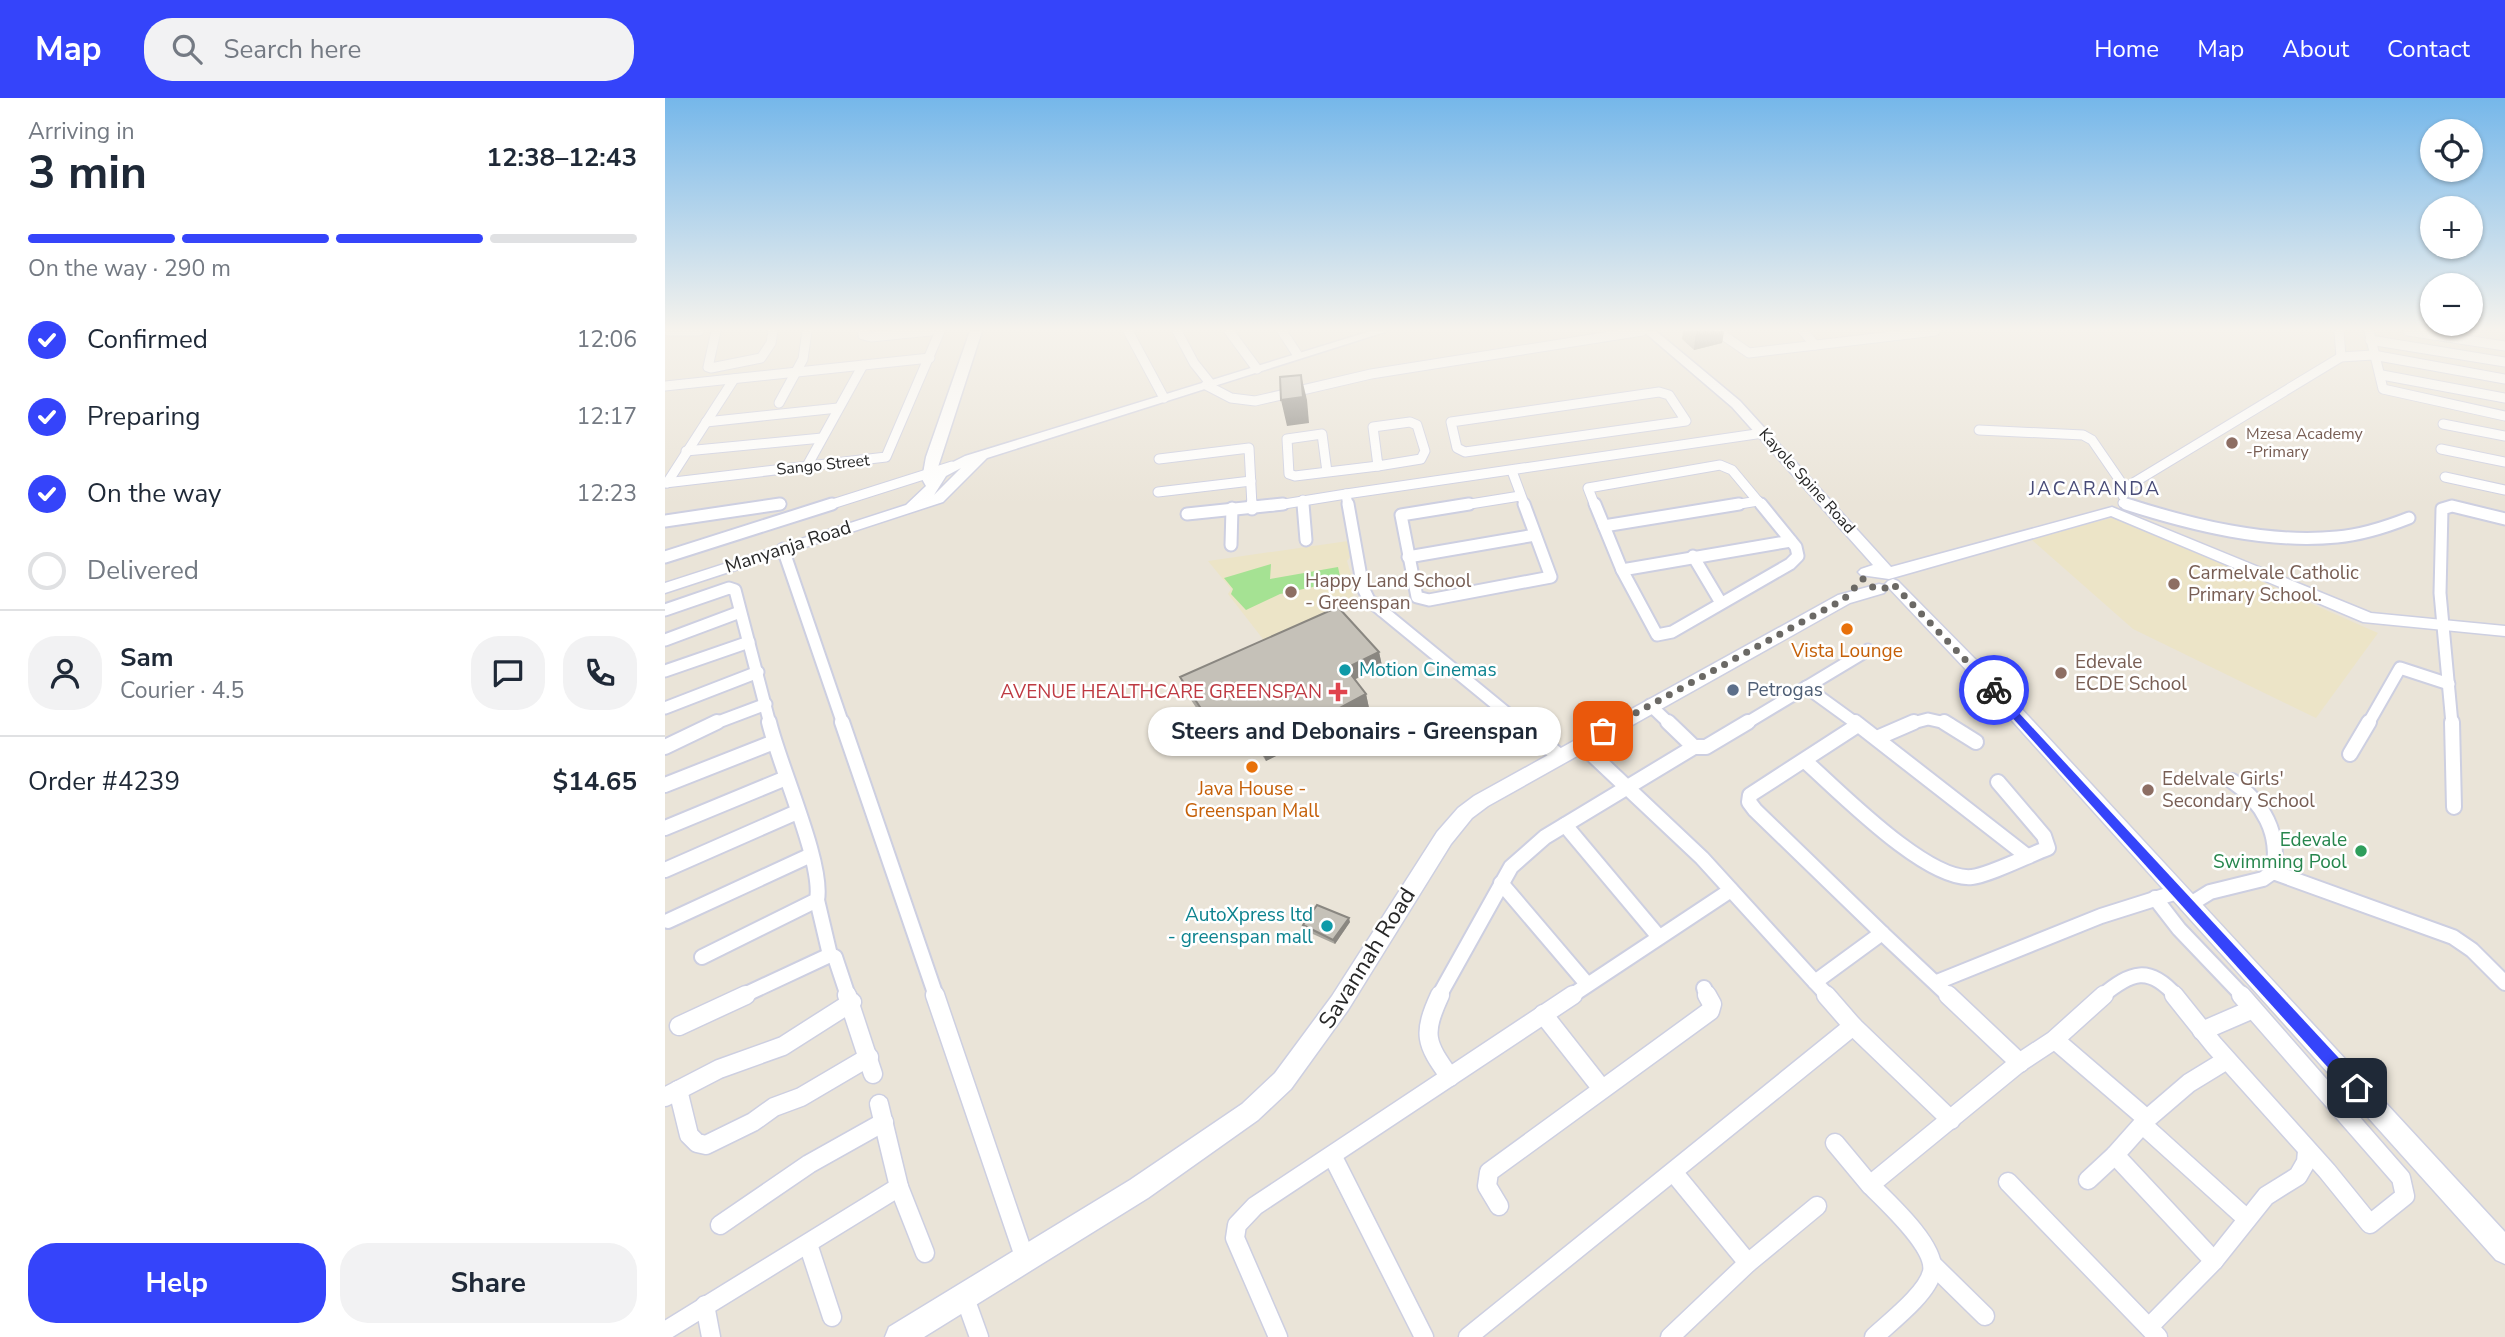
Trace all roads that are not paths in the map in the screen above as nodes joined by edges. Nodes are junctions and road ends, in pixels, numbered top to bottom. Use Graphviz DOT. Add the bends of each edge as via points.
graph roads {
  1 [pos="728,389"];
  2 [pos="786,389"];
  3 [pos="849,389"];
  4 [pos="916,389"];
  5 [pos="966,389"];
  6 [pos="1159,389"];
  7 [pos="1193,389"];
  8 [pos="1216,389"];
  9 [pos="1308,389"];
  10 [pos="1719,389"];
  11 [pos="2289,389"];
  12 [pos="2383,389"];
  13 [pos="2456,389"];
  14 [pos="1164,398"];
  15 [pos="2505,398"];
  16 [pos="779,403"];
  17 [pos="838,408"];
  18 [pos="2505,416"];
  19 [pos="706,422"];
  20 [pos="2442,424"];
  21 [pos="1979,430"];
  22 [pos="1625,431"];
  23 [pos="1763,433"];
  24 [pos="2505,436"];
  25 [pos="822,438"];
  26 [pos="1670,449"];
  27 [pos="2441,449"];
  28 [pos="686,452"];
  29 [pos="1636,453"];
  30 [pos="1159,458"];
  31 [pos="953,460"];
  32 [pos="2505,462"];
  33 [pos="1395,463"];
  34 [pos="807,466"];
  35 [pos="1378,466"];
  36 [pos="1512,471"];
  37 [pos="1682,471"];
  38 [pos="1327,472"];
  39 [pos="2445,477"];
  40 [pos="931,479"];
  41 [pos="1251,481"];
  42 [pos="957,482"];
  43 [pos="666,483"];
  44 [pos="1399,487"];
  45 [pos="2125,488"];
  46 [pos="2505,491"];
  47 [pos="1158,492"];
  48 [pos="1346,494"];
  49 [pos="1520,496"];
  50 [pos="1303,499"];
  51 [pos="1758,501"];
  52 [pos="781,504"];
  53 [pos="912,506"];
  54 [pos="1232,508"];
  55 [pos="2120,508"];
  56 [pos="1252,509"];
  57 [pos="1187,514"];
  58 [pos="2409,518"];
  59 [pos="2505,519"];
  60 [pos="665,521"];
  61 [pos="1604,526"];
  62 [pos="1535,535"];
  63 [pos="1307,540"];
  64 [pos="1791,541"];
  65 [pos="1231,545"];
  66 [pos="783,549"];
  67 [pos="1869,550"];
  68 [pos="1408,556"];
  69 [pos="1693,556"];
  70 [pos="665,557"];
  71 [pos="1622,570"];
  72 [pos="1865,576"];
  73 [pos="1886,582"];
  74 [pos="665,588"];
  75 [pos="1844,599"];
  76 [pos="1721,603"];
  77 [pos="665,610"];
  78 [pos="740,612"];
  79 [pos="2442,626"];
  80 [pos="2505,631"];
  81 [pos="665,640"];
  82 [pos="749,642"];
  83 [pos="1868,650"];
  84 [pos="665,671"];
  85 [pos="758,672"];
  86 [pos="2449,684"];
  87 [pos="1806,687"];
  88 [pos="766,704"];
  89 [pos="1650,705"];
  90 [pos="665,708"];
  91 [pos="1858,725"];
  92 [pos="1877,738"];
  93 [pos="774,742"];
  94 [pos="1976,742"];
  95 [pos="1581,744"];
  96 [pos="665,747"];
  97 [pos="1694,747"];
  98 [pos="2350,754"];
  99 [pos="1558,755"];
  100 [pos="1805,761"];
  101 [pos="786,778"];
  102 [pos="2232,780"];
  103 [pos="1998,782"];
  104 [pos="665,785"];
  105 [pos="1631,786"];
  106 [pos="2454,807"];
  107 [pos="797,812"];
  108 [pos="1565,825"];
  109 [pos="665,828"];
  110 [pos="811,855"];
  111 [pos="2027,856"];
  112 [pos="665,870"];
  113 [pos="2273,872"];
  114 [pos="1501,883"];
  115 [pos="1731,890"];
  116 [pos="2155,898"];
  117 [pos="2183,898"];
  118 [pos="817,900"];
  119 [pos="668,921"];
  120 [pos="1882,933"];
  121 [pos="1659,937"];
  122 [pos="830,955"];
  123 [pos="702,957"];
  124 [pos="1815,982"];
  125 [pos="1937,982"];
  126 [pos="2505,983"];
  127 [pos="1587,984"];
  128 [pos="1704,988"];
  129 [pos="852,1002"];
  130 [pos="2253,1009"];
  131 [pos="1543,1014"];
  132 [pos="679,1026"];
  133 [pos="1853,1026"];
  134 [pos="2202,1031"];
  135 [pos="2055,1040"];
  136 [pos="2225,1061"];
  137 [pos="2020,1063"];
  138 [pos="1450,1077"];
  139 [pos="1602,1089"];
  140 [pos="671,1093"];
  141 [pos="881,1113"];
  142 [pos="1951,1120"];
  143 [pos="2145,1122"];
  144 [pos="1835,1143"];
  145 [pos="2307,1151"];
  146 [pos="2115,1155"];
  147 [pos="1333,1157"];
  148 [pos="1674,1172"];
  149 [pos="2088,1180"];
  150 [pos="2008,1182"];
  151 [pos="1870,1185"];
  152 [pos="899,1188"];
  153 [pos="1499,1206"];
  154 [pos="1817,1206"];
  155 [pos="2247,1219"];
  156 [pos="720,1225"];
  157 [pos="807,1244"];
  158 [pos="2505,1251"];
  159 [pos="925,1253"];
  160 [pos="1025,1259"];
  161 [pos="2214,1261"];
  162 [pos="1748,1263"];
  163 [pos="1933,1265"];
  164 [pos="965,1298"];
  165 [pos="705,1305"];
  166 [pos="1985,1316"];
  167 [pos="832,1317"];
  168 [pos="665,1331"];
  169 [pos="2153,1332"];
  170 [pos="1473,1336"];
  171 [pos="711,1337"];
  172 [pos="899,1337"];
  173 [pos="979,1337"];
  174 [pos="1278,1337"];
  175 [pos="1424,1337"];
  176 [pos="1670,1337"];
  177 [pos="1874,1337"];
  1 -- 19 [label="street"];
  2 -- 16 [label="street"];
  3 -- 17 [label="street"];
  4 -- 34 [label="street, Sango Street" via="886,457"];
  5 -- 31 [label="main road"];
  6 -- 14 [label="street"];
  7 -- 14 [label="main road, Manyanja Road"];
  8 -- 9 [label="street" via="1231,398 1255,401"];
  10 -- 23 [label="main road, Kayole Spine Road"];
  11 -- 45 [label="street"];
  12 -- 18 [label="street"];
  13 -- 15 [label="street"];
  14 -- 31 [label="main road, Manyanja Road"];
  17 -- 19 [label="street"];
  17 -- 25 [label="street"];
  19 -- 28 [label="street"];
  20 -- 24 [label="street"];
  21 -- 45 [label="street" via="2083,435 2092,440"];
  22 -- 22 [label="street" via="1683,423 1686,418 1669,396 1659,392 1451,422 1457,448 1465,452"];
  22 -- 29 [label="street"];
  23 -- 26 [label="street"];
  23 -- 67 [label="main road, Kayole Spine Road"];
  25 -- 28 [label="street"];
  25 -- 34 [label="street"];
  26 -- 29 [label="street"];
  26 -- 37 [label="street"];
  27 -- 32 [label="street"];
  28 -- 43 [label="street"];
  29 -- 36 [label="street"];
  30 -- 41 [label="street" via="1249,448"];
  31 -- 40 [label="main road"];
  31 -- 40 [label="main road, Manyanja Road"];
  31 -- 42 [label="main road, Manyanja Road"];
  33 -- 35 [label="street"];
  33 -- 35 [label="street" via="1416,461 1423,455 1415,423 1373,427"];
  33 -- 44 [label="street"];
  34 -- 43 [label="street, Sango Street"];
  35 -- 38 [label="street"];
  36 -- 44 [label="street"];
  36 -- 49 [label="street"];
  37 -- 51 [label="street" via="1727,467"];
  37 -- 61 [label="street" via="1591,486"];
  38 -- 38 [label="street" via="1322,434 1287,439 1289,474"];
  39 -- 46 [label="street"];
  40 -- 42 [label="main road"];
  40 -- 53 [label="main road, Manyanja Road" via="926,496"];
  40 -- 70 [label="street"];
  41 -- 47 [label="street"];
  41 -- 56 [label="street"];
  42 -- 53 [label="main road, Manyanja Road" via="938,499"];
  44 -- 48 [label="street"];
  45 -- 55 [label="street"];
  48 -- 50 [label="street"];
  48 -- 99 [label="street" via="1369,600"];
  49 -- 62 [label="street"];
  49 -- 68 [label="street" via="1401,515"];
  50 -- 56 [label="street"];
  50 -- 63 [label="street"];
  51 -- 61 [label="street"];
  51 -- 64 [label="street"];
  52 -- 60 [label="street"];
  53 -- 66 [label="main road, Manyanja Road"];
  54 -- 56 [label="street"];
  54 -- 57 [label="street"];
  54 -- 65 [label="street"];
  55 -- 58 [label="street" via="2257,533 2325,538"];
  55 -- 73 [label="main road, Savannah Road"];
  55 -- 79 [label="main road" via="2362,616"];
  59 -- 79 [label="street" via="2443,507"];
  61 -- 71 [label="street"];
  62 -- 68 [label="street"];
  62 -- 68 [label="street" via="1549,579 1429,600 1417,597"];
  64 -- 69 [label="street"];
  64 -- 76 [label="street" via="1798,552 1790,564"];
  66 -- 74 [label="main road, Manyanja Road"];
  66 -- 160 [label="street"];
  67 -- 72 [label="main road, Kayole Spine Road"];
  67 -- 73 [label="main road, Kayole Spine Road"];
  69 -- 71 [label="street"];
  69 -- 76 [label="street"];
  71 -- 76 [label="street" via="1657,635 1672,632"];
  72 -- 73 [label="main road"];
  72 -- 75 [label="main road, Savannah Road"];
  73 -- 75 [label="main road, Savannah Road"];
  73 -- 117 [label="main road, Kayole Spine Road" via="1977,671"];
  75 -- 89 [label="main road, Savannah Road"];
  77 -- 78 [label="street" via="732,588"];
  78 -- 81 [label="street"];
  78 -- 82 [label="street"];
  79 -- 80 [label="main road"];
  79 -- 86 [label="street"];
  82 -- 84 [label="street"];
  82 -- 85 [label="street"];
  83 -- 87 [label="street"];
  85 -- 88 [label="street"];
  85 -- 90 [label="street"];
  86 -- 98 [label="street" via="2400,668"];
  86 -- 106 [label="street"];
  87 -- 91 [label="street"];
  87 -- 97 [label="street" via="1706,747"];
  88 -- 93 [label="street"];
  88 -- 96 [label="street"];
  89 -- 95 [label="main road, Savannah Road"];
  89 -- 97 [label="street"];
  91 -- 92 [label="street"];
  91 -- 100 [label="street"];
  92 -- 94 [label="street" via="1923,718 1934,718 1957,725"];
  92 -- 111 [label="street"];
  93 -- 101 [label="street"];
  93 -- 104 [label="street"];
  95 -- 99 [label="main road, Savannah Road"];
  95 -- 105 [label="street"];
  97 -- 105 [label="street"];
  99 -- 160 [label="main road, Savannah Road" via="1481,801 1454,825 1340,1003 1283,1081 1250,1112 1139,1189"];
  100 -- 111 [label="street" via="1914,854 1951,875 1972,877"];
  100 -- 120 [label="street" via="1757,789 1749,802"];
  101 -- 107 [label="street"];
  101 -- 109 [label="street"];
  102 -- 113 [label="street" via="2253,796 2261,809 2273,838"];
  103 -- 111 [label="street" via="2047,842 2043,852"];
  105 -- 108 [label="street"];
  105 -- 115 [label="street"];
  107 -- 110 [label="street"];
  107 -- 112 [label="street"];
  108 -- 114 [label="street" via="1522,854"];
  108 -- 121 [label="street"];
  110 -- 118 [label="street"];
  110 -- 119 [label="street"];
  113 -- 117 [label="street"];
  113 -- 126 [label="street" via="2453,937"];
  114 -- 127 [label="street"];
  114 -- 138 [label="street" via="1426,1025 1427,1042"];
  115 -- 121 [label="street"];
  115 -- 124 [label="street"];
  116 -- 117 [label="street"];
  116 -- 125 [label="street"];
  116 -- 130 [label="street"];
  117 -- 158 [label="main road, Kayole Spine Road"];
  118 -- 122 [label="street"];
  118 -- 123 [label="street"];
  120 -- 124 [label="street"];
  120 -- 125 [label="street"];
  121 -- 127 [label="street"];
  122 -- 129 [label="street" via="835,957"];
  122 -- 132 [label="street"];
  124 -- 133 [label="street"];
  125 -- 137 [label="street"];
  127 -- 131 [label="street"];
  128 -- 139 [label="street" via="1712,1004 1710,1011"];
  129 -- 140 [label="street" via="783,1046 719,1069"];
  129 -- 140 [label="street" via="871,1066 774,1107 706,1145 689,1135"];
  130 -- 134 [label="street"];
  130 -- 145 [label="street" via="2401,1178 2406,1196 2370,1224"];
  131 -- 138 [label="street"];
  131 -- 139 [label="street"];
  133 -- 142 [label="street"];
  133 -- 148 [label="street"];
  134 -- 135 [label="street" via="2158,980 2143,974 2133,975 2108,992"];
  134 -- 136 [label="street"];
  135 -- 137 [label="street"];
  135 -- 143 [label="street"];
  136 -- 143 [label="street" via="2189,1083"];
  136 -- 145 [label="street"];
  137 -- 142 [label="street"];
  138 -- 147 [label="street"];
  139 -- 153 [label="street" via="1489,1172 1488,1191"];
  141 -- 152 [label="street"];
  141 -- 156 [label="street"];
  142 -- 151 [label="street"];
  143 -- 146 [label="street"];
  143 -- 155 [label="street"];
  144 -- 151 [label="street"];
  145 -- 155 [label="street" via="2298,1176 2266,1196"];
  146 -- 149 [label="street"];
  146 -- 161 [label="street"];
  147 -- 174 [label="street" via="1255,1206 1237,1225 1235,1238"];
  147 -- 175 [label="street"];
  148 -- 162 [label="street"];
  148 -- 170 [label="street"];
  150 -- 169 [label="street"];
  151 -- 163 [label="street" via="1920,1239"];
  152 -- 157 [label="street"];
  152 -- 159 [label="street"];
  154 -- 162 [label="street"];
  155 -- 161 [label="street"];
  157 -- 165 [label="street"];
  157 -- 167 [label="street"];
  160 -- 164 [label="main road, Savannah Road"];
  161 -- 169 [label="street"];
  162 -- 176 [label="street"];
  163 -- 166 [label="street"];
  163 -- 177 [label="street" via="1932,1275"];
  164 -- 172 [label="main road, Savannah Road"];
  164 -- 173 [label="street"];
  165 -- 168 [label="street"];
  165 -- 171 [label="street"];
}
